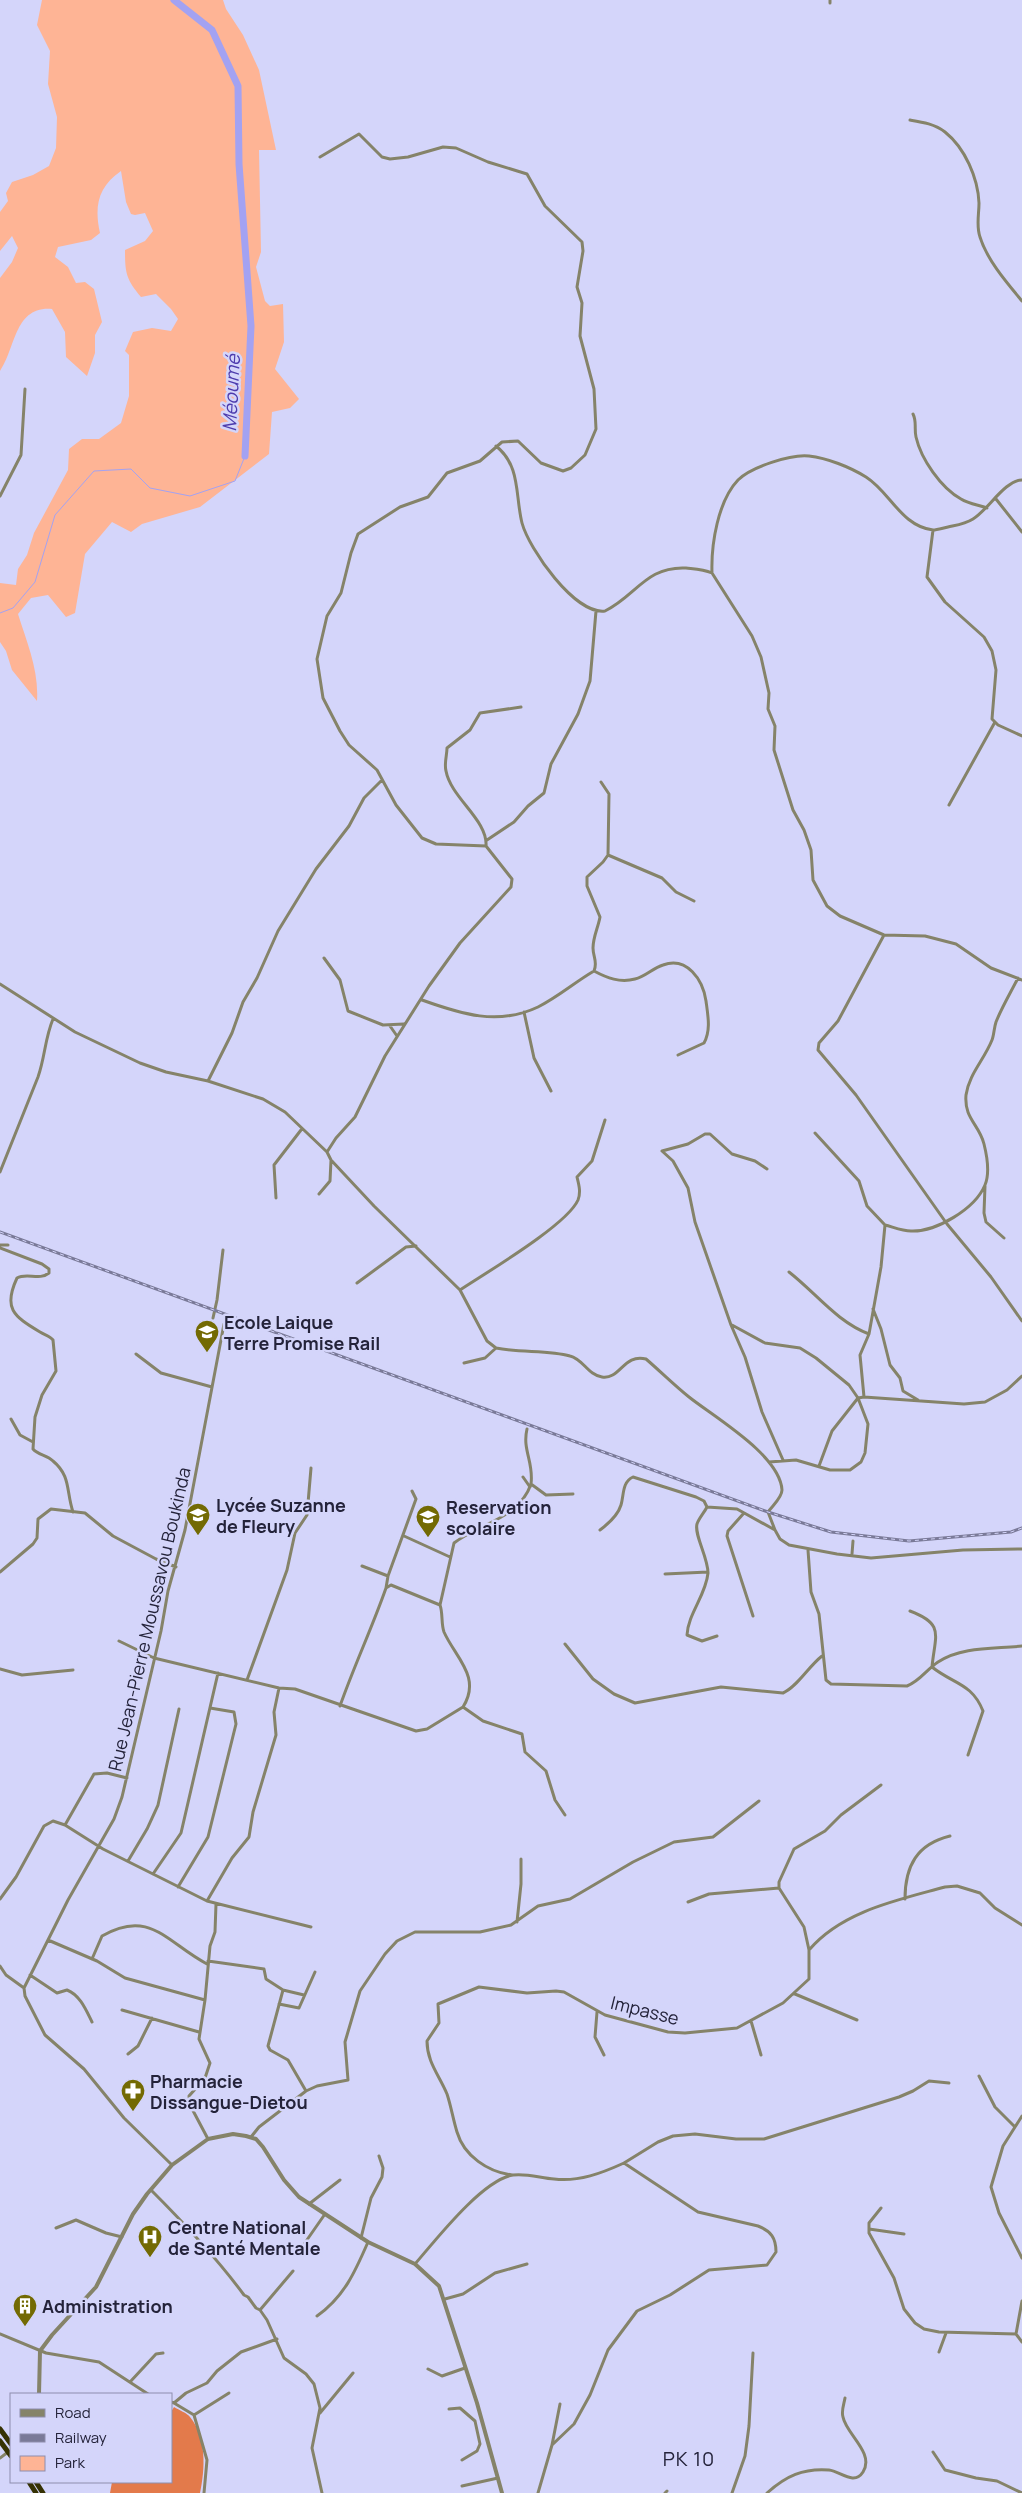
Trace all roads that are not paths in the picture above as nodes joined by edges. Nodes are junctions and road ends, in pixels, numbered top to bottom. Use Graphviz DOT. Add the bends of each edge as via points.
graph roads {
  1 [pos="910,120"];
  2 [pos="320,157"];
  3 [pos="1022,301"];
  4 [pos="25,389"];
  5 [pos="913,414"];
  6 [pos="496,446"];
  7 [pos="1022,480"];
  8 [pos="0,496"];
  9 [pos="996,499"];
  10 [pos="988,508"];
  11 [pos="934,530"];
  12 [pos="1022,532"];
  13 [pos="712,573"];
  14 [pos="596,611"];
  15 [pos="521,707"];
  16 [pos="995,722"];
  17 [pos="1022,736"];
  18 [pos="382,780"];
  19 [pos="601,782"];
  20 [pos="948,805"];
  21 [pos="487,840"];
  22 [pos="486,846"];
  23 [pos="608,855"];
  24 [pos="694,901"];
  25 [pos="884,935"];
  26 [pos="324,958"];
  27 [pos="594,971"];
  28 [pos="1020,979"];
  29 [pos="0,984"];
  30 [pos="422,1000"];
  31 [pos="524,1012"];
  32 [pos="53,1019"];
  33 [pos="405,1024"];
  34 [pos="389,1026"];
  35 [pos="397,1036"];
  36 [pos="678,1055"];
  37 [pos="208,1081"];
  38 [pos="551,1091"];
  39 [pos="605,1120"];
  40 [pos="301,1130"];
  41 [pos="815,1133"];
  42 [pos="327,1152"];
  43 [pos="331,1160"];
  44 [pos="766,1169"];
  45 [pos="0,1172"];
  46 [pos="985,1185"];
  47 [pos="319,1194"];
  48 [pos="276,1198"];
  49 [pos="947,1224"];
  50 [pos="884,1225"];
  51 [pos="406,1237"];
  52 [pos="1004,1238"];
  53 [pos="0,1239"];
  54 [pos="8,1245"];
  55 [pos="1,1246"];
  56 [pos="416,1246"];
  57 [pos="406,1247"];
  58 [pos="223,1250"];
  59 [pos="789,1272"];
  60 [pos="357,1283"];
  61 [pos="460,1290"];
  62 [pos="873,1309"];
  63 [pos="213,1318"];
  64 [pos="1022,1320"];
  65 [pos="224,1324"];
  66 [pos="731,1324"];
  67 [pos="869,1334"];
  68 [pos="496,1348"];
  69 [pos="136,1354"];
  70 [pos="464,1363"];
  71 [pos="1022,1376"];
  72 [pos="212,1387"];
  73 [pos="864,1397"];
  74 [pos="858,1398"];
  75 [pos="918,1401"];
  76 [pos="11,1419"];
  77 [pos="527,1429"];
  78 [pos="33,1442"];
  79 [pos="783,1460"];
  80 [pos="769,1462"];
  81 [pos="819,1466"];
  82 [pos="311,1468"];
  83 [pos="523,1476"];
  84 [pos="531,1486"];
  85 [pos="412,1490"];
  86 [pos="573,1494"];
  87 [pos="707,1507"];
  88 [pos="73,1512"];
  89 [pos="744,1513"];
  90 [pos="600,1530"];
  91 [pos="775,1530"];
  92 [pos="404,1536"];
  93 [pos="853,1540"];
  94 [pos="1022,1549"];
  95 [pos="808,1550"];
  96 [pos="852,1554"];
  97 [pos="450,1557"];
  98 [pos="362,1566"];
  99 [pos="176,1567"];
  100 [pos="0,1572"];
  101 [pos="708,1572"];
  102 [pos="665,1574"];
  103 [pos="387,1578"];
  104 [pos="392,1585"];
  105 [pos="386,1588"];
  106 [pos="440,1605"];
  107 [pos="910,1611"];
  108 [pos="753,1616"];
  109 [pos="717,1636"];
  110 [pos="118,1641"];
  111 [pos="566,1644"];
  112 [pos="1022,1646"];
  113 [pos="822,1656"];
  114 [pos="154,1658"];
  115 [pos="932,1667"];
  116 [pos="0,1669"];
  117 [pos="73,1670"];
  118 [pos="218,1673"];
  119 [pos="246,1680"];
  120 [pos="278,1688"];
  121 [pos="340,1706"];
  122 [pos="463,1707"];
  123 [pos="210,1708"];
  124 [pos="179,1709"];
  125 [pos="968,1755"];
  126 [pos="127,1778"];
  127 [pos="881,1785"];
  128 [pos="758,1801"];
  129 [pos="565,1815"];
  130 [pos="65,1824"];
  131 [pos="950,1836"];
  132 [pos="98,1846"];
  133 [pos="521,1859"];
  134 [pos="128,1861"];
  135 [pos="153,1874"];
  136 [pos="178,1886"];
  137 [pos="779,1888"];
  138 [pos="0,1899"];
  139 [pos="905,1899"];
  140 [pos="207,1901"];
  141 [pos="688,1902"];
  142 [pos="216,1904"];
  143 [pos="516,1922"];
  144 [pos="1022,1925"];
  145 [pos="311,1927"];
  146 [pos="48,1940"];
  147 [pos="808,1950"];
  148 [pos="92,1960"];
  149 [pos="208,1962"];
  150 [pos="0,1966"];
  151 [pos="315,1972"];
  152 [pos="30,1975"];
  153 [pos="24,1988"];
  154 [pos="283,1990"];
  155 [pos="795,1994"];
  156 [pos="304,1996"];
  157 [pos="205,2000"];
  158 [pos="279,2004"];
  159 [pos="122,2010"];
  160 [pos="598,2012"];
  161 [pos="152,2018"];
  162 [pos="857,2020"];
  163 [pos="751,2021"];
  164 [pos="92,2022"];
  165 [pos="199,2032"];
  166 [pos="128,2054"];
  167 [pos="604,2054"];
  168 [pos="761,2055"];
  169 [pos="979,2076"];
  170 [pos="949,2083"];
  171 [pos="306,2091"];
  172 [pos="1022,2116"];
  173 [pos="1014,2126"];
  174 [pos="252,2137"];
  175 [pos="208,2139"];
  176 [pos="379,2156"];
  177 [pos="624,2162"];
  178 [pos="172,2165"];
  179 [pos="512,2175"];
  180 [pos="340,2180"];
  181 [pos="151,2190"];
  182 [pos="309,2204"];
  183 [pos="881,2208"];
  184 [pos="325,2214"];
  185 [pos="56,2228"];
  186 [pos="868,2229"];
  187 [pos="904,2234"];
  188 [pos="122,2237"];
  189 [pos="361,2238"];
  190 [pos="368,2242"];
  191 [pos="302,2247"];
  192 [pos="1022,2258"];
  193 [pos="415,2264"];
  194 [pos="527,2264"];
  195 [pos="293,2271"];
  196 [pos="445,2298"];
  197 [pos="1022,2300"];
  198 [pos="260,2310"];
  199 [pos="317,2316"];
  200 [pos="946,2332"];
  201 [pos="0,2334"];
  202 [pos="1016,2334"];
  203 [pos="276,2339"];
  204 [pos="1022,2342"];
  205 [pos="40,2351"];
  206 [pos="163,2352"];
  207 [pos="939,2352"];
  208 [pos="753,2353"];
  209 [pos="465,2368"];
  210 [pos="428,2369"];
  211 [pos="353,2373"];
  212 [pos="130,2382"];
  213 [pos="39,2393"];
  214 [pos="143,2393"];
  215 [pos="229,2393"];
  216 [pos="845,2398"];
  217 [pos="172,2403"];
  218 [pos="560,2404"];
  219 [pos="449,2409"];
  220 [pos="320,2414"];
  221 [pos="194,2415"];
  222 [pos="0,2429"];
  223 [pos="486,2434"];
  224 [pos="479,2436"];
  225 [pos="0,2441"];
  226 [pos="10,2443"];
  227 [pos="552,2445"];
  228 [pos="933,2452"];
  229 [pos="10,2454"];
  230 [pos="0,2458"];
  231 [pos="462,2460"];
  232 [pos="499,2478"];
  233 [pos="462,2486"];
  234 [pos="204,2493"];
  235 [pos="322,2493"];
  236 [pos="502,2493"];
  237 [pos="538,2493"];
  238 [pos="732,2493"];
  239 [pos="767,2493"];
  240 [pos="1022,2493"];
  1 -- 3 [label="street" via="928,123 945,132 963,153 975,181 980,239"];
  2 -- 6 [label="street" via="359,134 382,156 390,159 443,147 456,148 527,174 545,206 582,242 578,287 582,303 580,336 594,389 596,412 596,429 590,447 578,463 563,471 541,463 518,441 506,440"];
  4 -- 8 [label="street" via="21,455"];
  5 -- 10 [label="street" via="922,457 944,485 963,500"];
  6 -- 14 [label="street" via="512,463 522,525 536,555 569,593"];
  6 -- 18 [label="street" via="480,461 442,477 428,497 400,507 358,534 340,593 328,616 317,659 323,698 349,745 372,764"];
  7 -- 9 [label="street" via="1011,483"];
  9 -- 10 [label="street"];
  9 -- 12 [label="street"];
  10 -- 11 [label="street" via="964,524"];
  11 -- 13 [label="street" via="905,516 866,477 809,456 793,457 763,465 738,480 716,526"];
  11 -- 16 [label="street" via="927,577 945,602 984,637 992,651 996,683 992,715"];
  13 -- 14 [label="street" via="704,569 669,568 646,580 613,608 606,612"];
  13 -- 25 [label="street" via="752,636 761,657 769,693 768,709 775,726 774,750 792,810 811,850 813,880 831,910"];
  14 -- 21 [label="street" via="590,681 578,714 551,764 544,793 514,822"];
  15 -- 21 [label="street" via="480,713 470,730 448,748 445,770 449,781"];
  16 -- 17 [label="street"];
  16 -- 20 [label="street"];
  18 -- 22 [label="street" via="396,805 426,841"];
  18 -- 37 [label="street" via="364,798 349,826 316,869 278,931"];
  19 -- 23 [label="street" via="609,794"];
  21 -- 22 [label="street"];
  22 -- 30 [label="street" via="512,879 511,887 460,943"];
  23 -- 24 [label="street" via="662,878 676,892"];
  23 -- 27 [label="street" via="587,878 587,886 600,917 595,931 593,949 597,966"];
  25 -- 28 [label="street" via="925,936 956,944 991,968"];
  25 -- 49 [label="street" via="838,1021 819,1043 818,1050 856,1094"];
  26 -- 34 [label="street" via="340,980 347,1010 376,1024"];
  27 -- 31 [label="street" via="551,1000"];
  27 -- 36 [label="street" via="616,980 635,979 663,964 677,963 694,972 705,996 709,1025 707,1037 704,1043"];
  28 -- 46 [label="street" via="971,1075 966,1095 967,1113 985,1145 988,1171"];
  29 -- 32 [label="street"];
  30 -- 31 [label="street" via="467,1014 499,1017"];
  30 -- 33 [label="street"];
  31 -- 38 [label="street" via="534,1058"];
  32 -- 37 [label="street" via="140,1063"];
  32 -- 45 [label="street" via="47,1033 43,1064"];
  33 -- 34 [label="street"];
  33 -- 35 [label="street"];
  34 -- 35 [label="street"];
  35 -- 42 [label="street" via="355,1117"];
  37 -- 40 [label="street" via="263,1099 285,1112"];
  39 -- 61 [label="street" via="592,1161 578,1177 579,1198 569,1213"];
  40 -- 42 [label="street"];
  40 -- 48 [label="street" via="274,1165"];
  41 -- 50 [label="street" via="859,1181 867,1206"];
  42 -- 43 [label="street"];
  43 -- 47 [label="street" via="330,1181"];
  43 -- 51 [label="street"];
  44 -- 66 [label="street" via="755,1161 732,1154 710,1134 662,1151 673,1161 688,1188 695,1222"];
  46 -- 49 [label="street"];
  46 -- 52 [label="street" via="986,1222"];
  49 -- 50 [label="street" via="910,1231"];
  49 -- 64 [label="street"];
  50 -- 62 [label="street"];
  51 -- 56 [label="street"];
  51 -- 57 [label="street"];
  53 -- 55 [label="street"];
  54 -- 55 [label="street"];
  55 -- 78 [label="street" via="49,1269 43,1277 24,1275 17,1278 9,1301 11,1309 26,1323 53,1340 56,1371 42,1395 35,1417"];
  56 -- 57 [label="street"];
  56 -- 61 [label="street"];
  57 -- 60 [label="street"];
  58 -- 63 [label="street"];
  59 -- 67 [label="street" via="843,1322"];
  61 -- 68 [label="street" via="488,1341"];
  62 -- 67 [label="street"];
  62 -- 75 [label="street" via="890,1365 900,1378 903,1391"];
  65 -- 72 [label="street, Rue Jean-Pierre Moussavou Boukinda"];
  66 -- 74 [label="street" via="765,1343 809,1352 845,1382"];
  66 -- 79 [label="street"];
  67 -- 73 [label="street" via="860,1355"];
  68 -- 70 [label="street" via="485,1358"];
  68 -- 80 [label="street" via="571,1356 601,1378 614,1375 631,1359 646,1359"];
  69 -- 72 [label="street" via="161,1372"];
  71 -- 75 [label="street" via="1007,1390 985,1402"];
  72 -- 99 [label="street, Rue Jean-Pierre Moussavou Boukinda"];
  73 -- 74 [label="street"];
  73 -- 75 [label="street"];
  74 -- 81 [label="street" via="832,1431"];
  74 -- 81 [label="street" via="869,1433 862,1462 842,1472"];
  76 -- 78 [label="street" via="20,1435"];
  77 -- 84 [label="street" via="524,1440 532,1464"];
  78 -- 88 [label="street" via="35,1452 48,1456 66,1475"];
  79 -- 80 [label="street"];
  79 -- 81 [label="street"];
  80 -- 91 [label="street" via="782,1490 768,1512"];
  82 -- 119 [label="street" via="307,1515 295,1533 288,1570"];
  83 -- 84 [label="street"];
  84 -- 86 [label="street" via="546,1495"];
  84 -- 97 [label="street" via="524,1500 505,1516 456,1542"];
  85 -- 92 [label="street" via="416,1499"];
  87 -- 89 [label="street" via="737,1509"];
  87 -- 90 [label="street" via="696,1497 633,1477 626,1482 621,1506"];
  87 -- 101 [label="street" via="696,1533"];
  88 -- 99 [label="street" via="85,1513 113,1536"];
  88 -- 100 [label="street" via="51,1510 42,1514 36,1523 37,1538 33,1544"];
  89 -- 91 [label="street"];
  89 -- 108 [label="street" via="728,1531 728,1536"];
  91 -- 95 [label="street" via="789,1545"];
  92 -- 97 [label="street"];
  92 -- 103 [label="street"];
  93 -- 96 [label="street"];
  94 -- 96 [label="street" via="963,1550 871,1558"];
  95 -- 96 [label="street"];
  95 -- 113 [label="street" via="811,1592 819,1614"];
  97 -- 106 [label="street"];
  98 -- 103 [label="street"];
  99 -- 114 [label="street, Rue Jean-Pierre Moussavou Boukinda"];
  101 -- 102 [label="street"];
  101 -- 109 [label="street" via="687,1635 702,1641"];
  103 -- 104 [label="street"];
  103 -- 105 [label="street"];
  104 -- 105 [label="street"];
  104 -- 106 [label="street"];
  105 -- 121 [label="street"];
  106 -- 122 [label="street" via="444,1631 466,1666 469,1691"];
  107 -- 115 [label="street" via="924,1616 933,1624 936,1636"];
  110 -- 114 [label="street"];
  111 -- 113 [label="street" via="593,1679 614,1694 635,1703 721,1687 784,1693 793,1689 811,1664"];
  112 -- 115 [label="street" via="975,1650 945,1658"];
  113 -- 115 [label="street" via="826,1680 834,1684 907,1686"];
  114 -- 118 [label="street"];
  114 -- 126 [label="street, Rue Jean-Pierre Moussavou Boukinda"];
  115 -- 125 [label="street" via="947,1678 967,1686 980,1702 983,1711"];
  116 -- 117 [label="street" via="22,1675"];
  118 -- 119 [label="street"];
  118 -- 123 [label="street"];
  119 -- 120 [label="street"];
  120 -- 121 [label="street" via="295,1689"];
  120 -- 140 [label="street" via="274,1712 276,1735 253,1812 249,1837 232,1858"];
  121 -- 122 [label="street" via="416,1732 427,1729"];
  122 -- 129 [label="street" via="489,1724 520,1732 525,1752 546,1771 555,1800"];
  123 -- 135 [label="street" via="181,1832"];
  123 -- 136 [label="street" via="234,1712 236,1724 210,1831"];
  124 -- 134 [label="street" via="158,1805 148,1829"];
  126 -- 130 [label="street" via="107,1773 94,1774"];
  126 -- 132 [label="street, Rue Jean-Pierre Moussavou Boukinda" via="116,1815"];
  127 -- 137 [label="street" via="826,1830 791,1852"];
  128 -- 143 [label="street" via="713,1837 674,1842 570,1899 538,1906"];
  130 -- 132 [label="street"];
  130 -- 138 [label="street" via="47,1823"];
  131 -- 139 [label="street" via="917,1853 906,1883"];
  132 -- 134 [label="street"];
  132 -- 146 [label="street, Rue Jean-Pierre Moussavou Boukinda"];
  133 -- 143 [label="street" via="522,1884"];
  134 -- 135 [label="street"];
  135 -- 136 [label="street"];
  136 -- 140 [label="street"];
  137 -- 141 [label="street" via="708,1894"];
  137 -- 147 [label="street, Impasse" via="804,1927"];
  139 -- 144 [label="street" via="945,1886 957,1886 980,1893 995,1908"];
  139 -- 147 [label="street" via="861,1912"];
  140 -- 142 [label="street"];
  142 -- 145 [label="street"];
  142 -- 149 [label="street" via="215,1932"];
  143 -- 171 [label="street" via="489,1931 415,1932 397,1941 360,1991 345,2042 348,2080"];
  146 -- 148 [label="street"];
  146 -- 152 [label="street, Rue Jean-Pierre Moussavou Boukinda"];
  147 -- 155 [label="street, Impasse" via="809,1979"];
  148 -- 149 [label="street" via="102,1936 125,1926 142,1925"];
  148 -- 157 [label="street" via="136,1983"];
  149 -- 154 [label="street" via="264,1969 266,1980"];
  149 -- 157 [label="street"];
  150 -- 153 [label="street" via="6,1975"];
  151 -- 156 [label="street"];
  152 -- 153 [label="street, Rue Jean-Pierre Moussavou Boukinda"];
  152 -- 164 [label="street" via="57,1993 71,1992"];
  153 -- 178 [label="street" via="45,2035 84,2069 124,2118"];
  154 -- 156 [label="street"];
  154 -- 158 [label="street"];
  155 -- 162 [label="street"];
  155 -- 163 [label="street, Impasse"];
  156 -- 158 [label="street" via="298,2009"];
  157 -- 165 [label="street"];
  158 -- 171 [label="street" via="268,2046 288,2060"];
  159 -- 161 [label="street"];
  160 -- 163 [label="street, Impasse" via="678,2033 725,2030"];
  160 -- 167 [label="street" via="595,2037"];
  160 -- 179 [label="street, Impasse" via="564,1992 552,1990 527,1993 479,1987 438,2004 439,2023 427,2040 428,2057 447,2094 458,2134 474,2159 498,2172"];
  161 -- 165 [label="street"];
  161 -- 166 [label="street" via="138,2046"];
  163 -- 168 [label="street"];
  165 -- 175 [label="street" via="200,2044 210,2063 205,2078 191,2094 190,2102"];
  169 -- 173 [label="street" via="996,2107"];
  170 -- 177 [label="street" via="929,2081 914,2092 764,2139 695,2134 673,2136"];
  171 -- 174 [label="street" via="259,2127"];
  172 -- 173 [label="street"];
  173 -- 192 [label="street" via="998,2159 991,2187 999,2213"];
  174 -- 175 [label="street" via="233,2134"];
  174 -- 182 [label="street" via="263,2147 291,2189"];
  175 -- 178 [label="street"];
  176 -- 189 [label="street" via="382,2177 371,2198"];
  177 -- 179 [label="street" via="600,2174 564,2180"];
  177 -- 227 [label="street" via="698,2212 766,2229 774,2239 776,2252 770,2262 761,2267 709,2270 637,2311 608,2350 574,2424"];
  178 -- 181 [label="street"];
  179 -- 193 [label="street" via="472,2201"];
  180 -- 182 [label="street"];
  181 -- 188 [label="street" via="133,2214"];
  181 -- 198 [label="street"];
  182 -- 184 [label="street"];
  183 -- 186 [label="street"];
  184 -- 189 [label="street"];
  184 -- 191 [label="street"];
  185 -- 188 [label="street" via="76,2220"];
  186 -- 187 [label="street"];
  186 -- 200 [label="street" via="894,2278 909,2317 924,2329"];
  188 -- 205 [label="street" via="96,2287"];
  189 -- 190 [label="street"];
  190 -- 193 [label="street"];
  190 -- 199 [label="street" via="345,2290"];
  193 -- 196 [label="street" via="436,2282"];
  194 -- 196 [label="street" via="495,2273 463,2294"];
  195 -- 198 [label="street"];
  196 -- 209 [label="street"];
  197 -- 202 [label="street"];
  198 -- 203 [label="street"];
  200 -- 202 [label="street"];
  200 -- 207 [label="street"];
  201 -- 205 [label="street"];
  202 -- 204 [label="street"];
  203 -- 217 [label="street" via="241,2352 215,2373 207,2384"];
  203 -- 220 [label="street" via="284,2358 314,2384"];
  205 -- 212 [label="street" via="100,2362"];
  205 -- 213 [label="street"];
  206 -- 212 [label="street" via="156,2354"];
  208 -- 238 [label="street" via="745,2456"];
  209 -- 210 [label="street" via="442,2376"];
  209 -- 223 [label="street"];
  211 -- 220 [label="street"];
  212 -- 214 [label="street"];
  215 -- 221 [label="street"];
  216 -- 239 [label="street" via="843,2418 863,2452 864,2471 851,2478 835,2471 805,2470 790,2475"];
  217 -- 221 [label="street"];
  218 -- 227 [label="street"];
  219 -- 224 [label="street" via="460,2408 473,2417"];
  220 -- 235 [label="street" via="312,2444"];
  221 -- 234 [label="street" via="207,2460"];
  222 -- 226 [label="highway"];
  223 -- 224 [label="street"];
  223 -- 232 [label="street"];
  224 -- 231 [label="street" via="479,2448"];
  225 -- 229 [label="highway"];
  227 -- 237 [label="street"];
  228 -- 240 [label="street" via="945,2470 997,2481"];
  229 -- 230 [label="street"];
  232 -- 233 [label="street"];
  232 -- 236 [label="street"];
}
